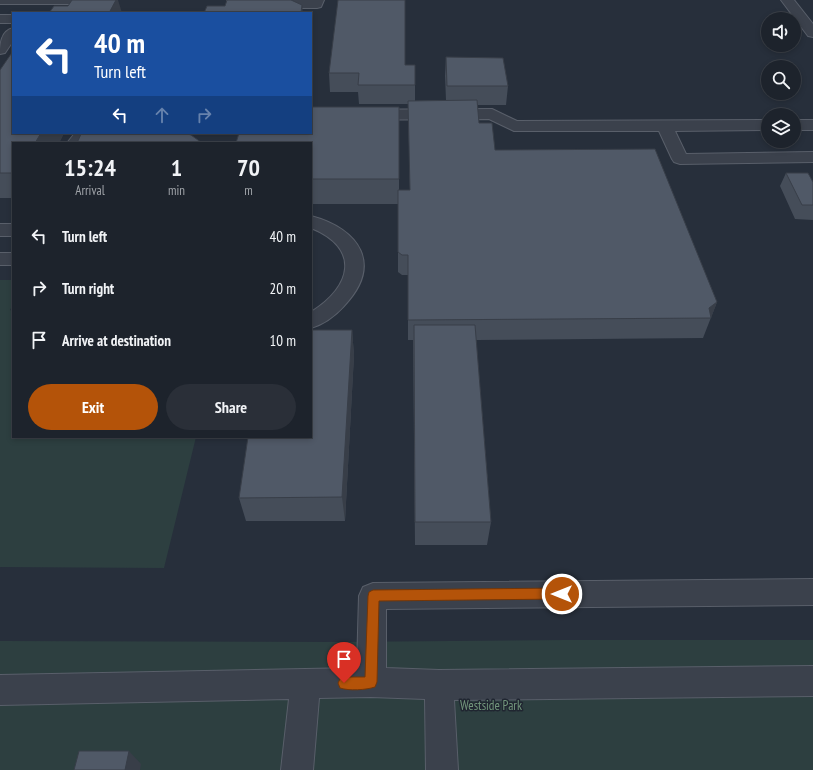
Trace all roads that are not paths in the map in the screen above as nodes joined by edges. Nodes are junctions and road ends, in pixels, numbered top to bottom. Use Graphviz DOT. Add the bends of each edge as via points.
graph roads {
  1 [pos="0,0"];
  2 [pos="37,0"];
  3 [pos="93,0"];
  4 [pos="233,0"];
  5 [pos="318,0"];
  6 [pos="788,0"];
  7 [pos="250,2"];
  8 [pos="28,12"];
  9 [pos="0,19"];
  10 [pos="12,19"];
  11 [pos="12,33"];
  12 [pos="813,33"];
  13 [pos="0,50"];
  14 [pos="312,115"];
  15 [pos="761,125"];
  16 [pos="804,125"];
  17 [pos="666,126"];
  18 [pos="83,134"];
  19 [pos="813,139"];
  20 [pos="76,142"];
  21 [pos="813,157"];
  22 [pos="312,222"];
  23 [pos="0,230"];
  24 [pos="12,230"];
  25 [pos="0,259"];
  26 [pos="12,259"];
  27 [pos="312,320"];
  28 [pos="813,592"];
  29 [pos="813,681"];
  30 [pos="371,682"];
  31 [pos="305,684"];
  32 [pos="439,685"];
  33 [pos="0,690"];
  34 [pos="297,770"];
  35 [pos="442,770"];
  1 -- 2 [label="street"];
  2 -- 3 [label="street"];
  2 -- 8 [label="street"];
  4 -- 7 [label="street"];
  5 -- 7 [label="street" via="317,4"];
  6 -- 12 [label="street"];
  9 -- 10 [label="street"];
  11 -- 13 [label="street"];
  14 -- 17 [label="street" via="492,114 514,126"];
  15 -- 17 [label="street"];
  16 -- 19 [label="street"];
  17 -- 21 [label="street" via="680,158"];
  18 -- 20 [label="street"];
  22 -- 27 [label="street" via="329,229 344,241 355,258 356,267 345,294 329,310"];
  23 -- 24 [label="street"];
  25 -- 26 [label="street"];
  28 -- 30 [label="street" via="373,596"];
  29 -- 32 [label="street"];
  30 -- 31 [label="street"];
  30 -- 32 [label="street"];
  31 -- 33 [label="street"];
  31 -- 34 [label="street"];
  32 -- 35 [label="street"];
}
